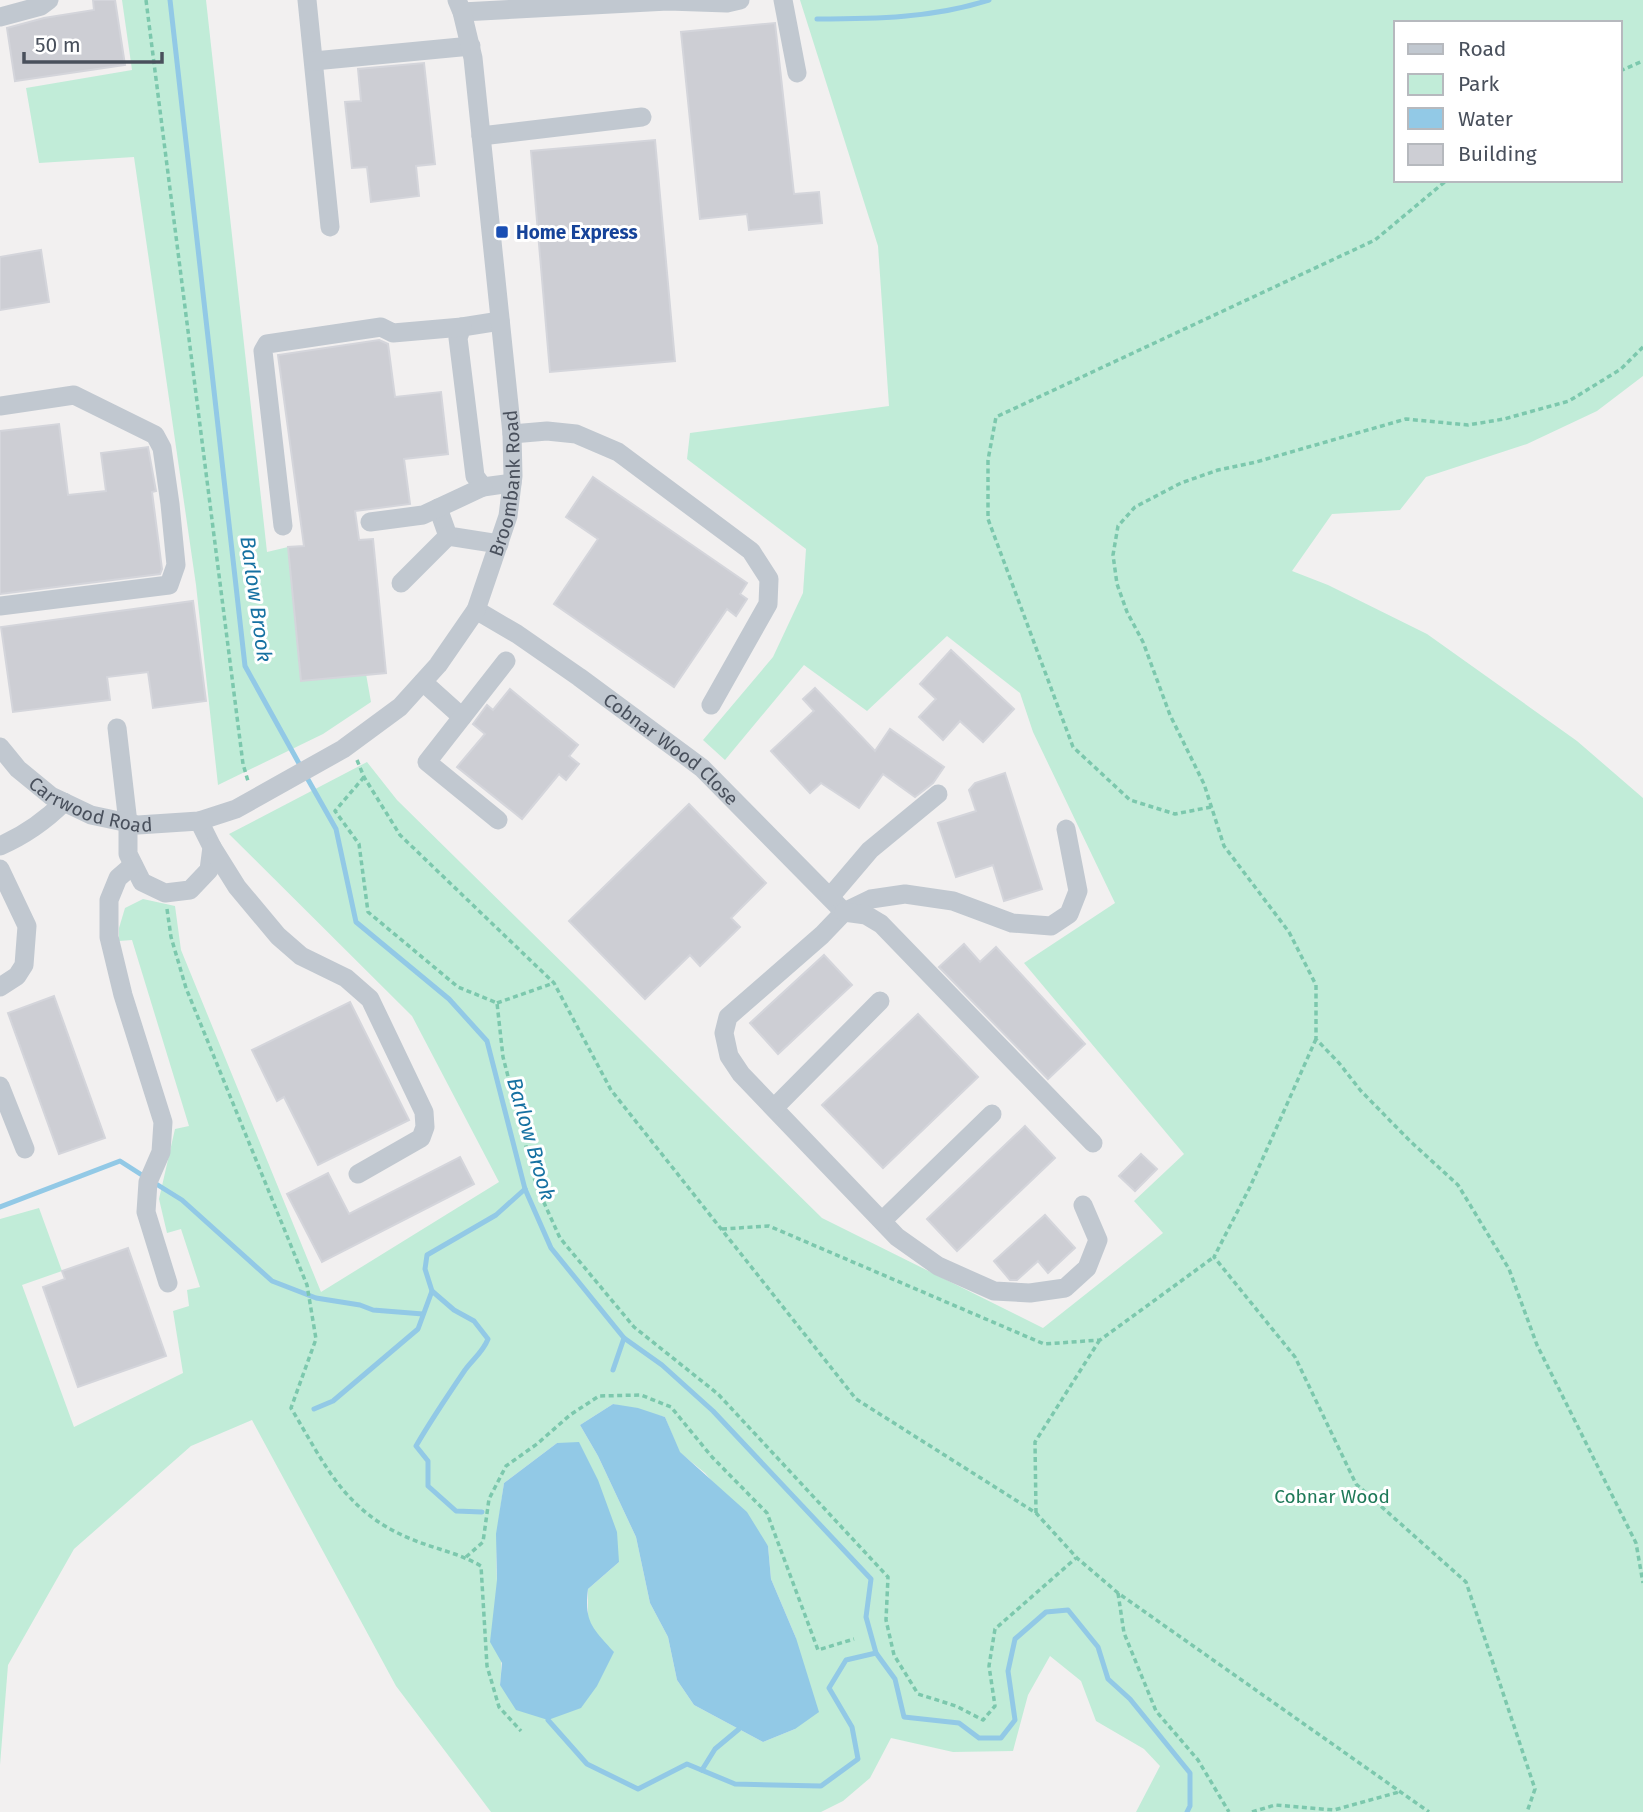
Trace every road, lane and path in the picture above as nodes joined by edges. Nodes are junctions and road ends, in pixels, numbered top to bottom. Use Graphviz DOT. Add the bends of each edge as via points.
graph roads {
  1 [pos="50,0"];
  2 [pos="146,0"];
  3 [pos="307,0"];
  4 [pos="740,0"];
  5 [pos="783,0"];
  6 [pos="641,1"];
  7 [pos="459,6"];
  8 [pos="0,16"];
  9 [pos="471,46"];
  10 [pos="314,61"];
  11 [pos="1643,61"];
  12 [pos="1622,70"];
  13 [pos="797,74"];
  14 [pos="642,117"];
  15 [pos="481,136"];
  16 [pos="1445,182"];
  17 [pos="330,227"];
  18 [pos="500,321"];
  19 [pos="461,327"];
  20 [pos="1643,347"];
  21 [pos="0,406"];
  22 [pos="512,433"];
  23 [pos="512,483"];
  24 [pos="484,486"];
  25 [pos="438,508"];
  26 [pos="370,522"];
  27 [pos="283,526"];
  28 [pos="448,536"];
  29 [pos="499,544"];
  30 [pos="401,583"];
  31 [pos="0,606"];
  32 [pos="476,610"];
  33 [pos="506,662"];
  34 [pos="423,682"];
  35 [pos="711,705"];
  36 [pos="462,717"];
  37 [pos="117,728"];
  38 [pos="0,747"];
  39 [pos="243,764"];
  40 [pos="938,794"];
  41 [pos="64,802"];
  42 [pos="1211,807"];
  43 [pos="498,820"];
  44 [pos="199,821"];
  45 [pos="128,823"];
  46 [pos="1066,829"];
  47 [pos="0,846"];
  48 [pos="212,847"];
  49 [pos="133,865"];
  50 [pos="0,869"];
  51 [pos="165,893"];
  52 [pos="830,897"];
  53 [pos="844,912"];
  54 [pos="554,983"];
  55 [pos="0,988"];
  56 [pos="880,1001"];
  57 [pos="497,1003"];
  58 [pos="1316,1039"];
  59 [pos="0,1086"];
  60 [pos="774,1108"];
  61 [pos="992,1114"];
  62 [pos="1093,1143"];
  63 [pos="25,1149"];
  64 [pos="358,1174"];
  65 [pos="1083,1205"];
  66 [pos="882,1221"];
  67 [pos="167,1283"];
  68 [pos="1100,1340"];
  69 [pos="1036,1513"];
  70 [pos="466,1557"];
  71 [pos="1077,1558"];
  72 [pos="1643,1583"];
  73 [pos="1118,1593"];
  74 [pos="854,1639"];
  75 [pos="521,1731"];
  76 [pos="1399,1792"];
  77 [pos="1229,1812"];
  78 [pos="1252,1812"];
  79 [pos="1429,1812"];
  80 [pos="1527,1812"];
  1 -- 8 [label="street"];
  2 -- 39 [label="path"];
  3 -- 10 [label="street"];
  4 -- 6 [label="street"];
  5 -- 13 [label="street"];
  6 -- 7 [label="street"];
  7 -- 9 [label="street, Broombank Road"];
  9 -- 10 [label="street"];
  9 -- 15 [label="street, Broombank Road"];
  10 -- 17 [label="street"];
  11 -- 12 [label="path"];
  14 -- 15 [label="street"];
  15 -- 18 [label="street, Broombank Road"];
  16 -- 42 [label="path" via="1375,240 996,417 988,460 988,519 1073,747 1130,800 1175,814"];
  18 -- 19 [label="street"];
  18 -- 22 [label="street, Broombank Road"];
  19 -- 24 [label="street" via="458,338 475,476"];
  19 -- 27 [label="street" via="393,333 381,327 267,344 263,351"];
  20 -- 42 [label="path" via="1620,369 1569,401 1468,425 1406,419 1218,470 1135,507 1118,527 1113,555 1117,584"];
  21 -- 31 [label="street" via="74,395 155,435 162,448 176,565 169,584"];
  22 -- 23 [label="street, Broombank Road"];
  22 -- 35 [label="street" via="576,434 618,452 751,551 769,579 768,604"];
  23 -- 24 [label="street"];
  23 -- 29 [label="street, Broombank Road"];
  24 -- 25 [label="street"];
  25 -- 26 [label="street" via="423,515"];
  25 -- 28 [label="street"];
  28 -- 29 [label="street"];
  28 -- 30 [label="street"];
  29 -- 32 [label="street, Broombank Road"];
  32 -- 34 [label="street, Broombank Road"];
  32 -- 52 [label="street, Cobnar Wood Close" via="579,677 702,768"];
  33 -- 36 [label="street"];
  34 -- 36 [label="street"];
  34 -- 44 [label="street, Broombank Road" via="400,707 343,749 236,809"];
  36 -- 43 [label="street" via="427,762"];
  37 -- 45 [label="street"];
  38 -- 41 [label="street, Carrwood Road" via="18,769"];
  40 -- 52 [label="street" via="870,850"];
  41 -- 45 [label="street, Carrwood Road" via="91,815"];
  41 -- 47 [label="street" via="20,838"];
  42 -- 58 [label="path" via="1224,846 1289,932 1316,985"];
  44 -- 45 [label="street, Carrwood Road"];
  44 -- 48 [label="street"];
  45 -- 49 [label="street" via="128,854"];
  46 -- 53 [label="street" via="1078,891 1069,914 1051,926 1012,923 953,901 905,894 871,899"];
  48 -- 51 [label="street" via="209,870 190,890"];
  48 -- 64 [label="street" via="237,887 278,936 301,956 346,978 370,999 424,1112 421,1138"];
  49 -- 51 [label="street" via="142,882"];
  49 -- 67 [label="street" via="118,878 109,900 109,937 163,1122 161,1152 148,1182 146,1212"];
  50 -- 55 [label="street" via="27,926 24,965"];
  51 -- 70 [label="path" via="171,937 186,988 307,1285 316,1339 291,1408 334,1480 366,1515 410,1539"];
  52 -- 53 [label="street, Cobnar Wood Close"];
  53 -- 60 [label="street" via="728,1017 724,1033 729,1056"];
  53 -- 62 [label="street" via="866,915 881,924"];
  54 -- 57 [label="path"];
  54 -- 57 [label="path" via="400,835 364,777 335,811 359,845 368,912 458,987"];
  54 -- 69 [label="path" via="611,1090 856,1399"];
  56 -- 60 [label="street"];
  57 -- 71 [label="path" via="503,1057 536,1185 560,1238 634,1327 718,1394 888,1577 886,1620 894,1655 918,1694 983,1720 995,1706 989,1666 995,1629"];
  58 -- 72 [label="path" via="1361,1091 1458,1185 1503,1259 1537,1345 1636,1543"];
  58 -- 80 [label="path" via="1214,1257 1295,1357 1356,1484 1466,1582 1535,1789"];
  59 -- 63 [label="street"];
  60 -- 66 [label="street"];
  61 -- 66 [label="street"];
  65 -- 66 [label="street" via="1098,1240 1087,1268 1065,1288 1030,1293 994,1291 938,1266"];
  68 -- 69 [label="path" via="1035,1442"];
  69 -- 71 [label="path"];
  70 -- 74 [label="path" via="482,1542 489,1499 506,1466 599,1396 641,1395 671,1408 768,1513 818,1650"];
  70 -- 75 [label="path" via="481,1566 487,1666 499,1707"];
  71 -- 73 [label="path"];
  73 -- 76 [label="path"];
  73 -- 77 [label="path" via="1124,1633 1156,1711 1198,1760"];
  76 -- 78 [label="path" via="1334,1810 1275,1805"];
  76 -- 79 [label="path"];
}
